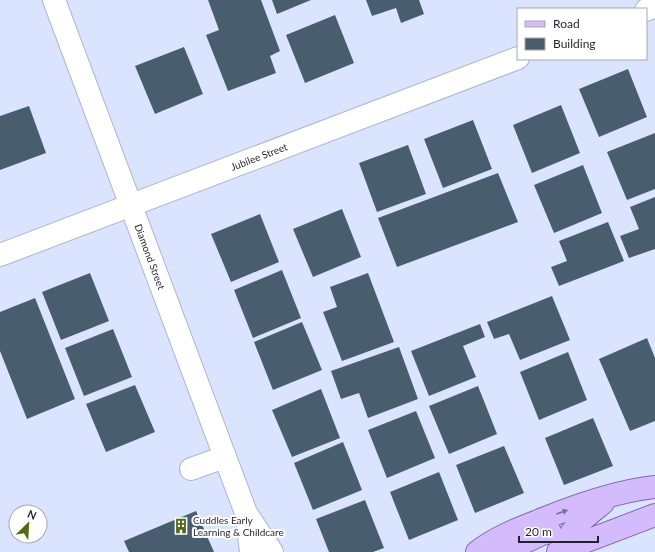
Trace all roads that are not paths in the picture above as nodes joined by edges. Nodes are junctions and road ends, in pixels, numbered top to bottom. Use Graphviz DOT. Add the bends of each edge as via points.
graph roads {
  1 [pos="54,0"];
  2 [pos="517,58"];
  3 [pos="132,205"];
  4 [pos="0,255"];
  5 [pos="225,456"];
  6 [pos="191,469"];
  7 [pos="655,487"];
  8 [pos="626,491"];
  9 [pos="246,513"];
  10 [pos="655,515"];
  11 [pos="572,549"];
  12 [pos="251,552"];
  13 [pos="272,552"];
  14 [pos="477,552"];
  15 [pos="504,552"];
  1 -- 3 [label="street, Diamond Street"];
  2 -- 3 [label="street, Jubilee Street"];
  3 -- 4 [label="street, Jubilee Street"];
  3 -- 5 [label="street, Diamond Street"];
  5 -- 6 [label="street"];
  5 -- 9 [label="street, Diamond Street"];
  7 -- 8 [label="main road"];
  8 -- 11 [label="main road" via="608,499 576,526"];
  14 -- 8 [label="main road, one-way" via="506,533"];
  9 -- 12 [label="street, Diamond Street"];
  9 -- 13 [label="street, Diamond Street"];
  10 -- 11 [label="main road"];
  11 -- 15 [label="main road" via="563,534 555,531 542,534"];
}
